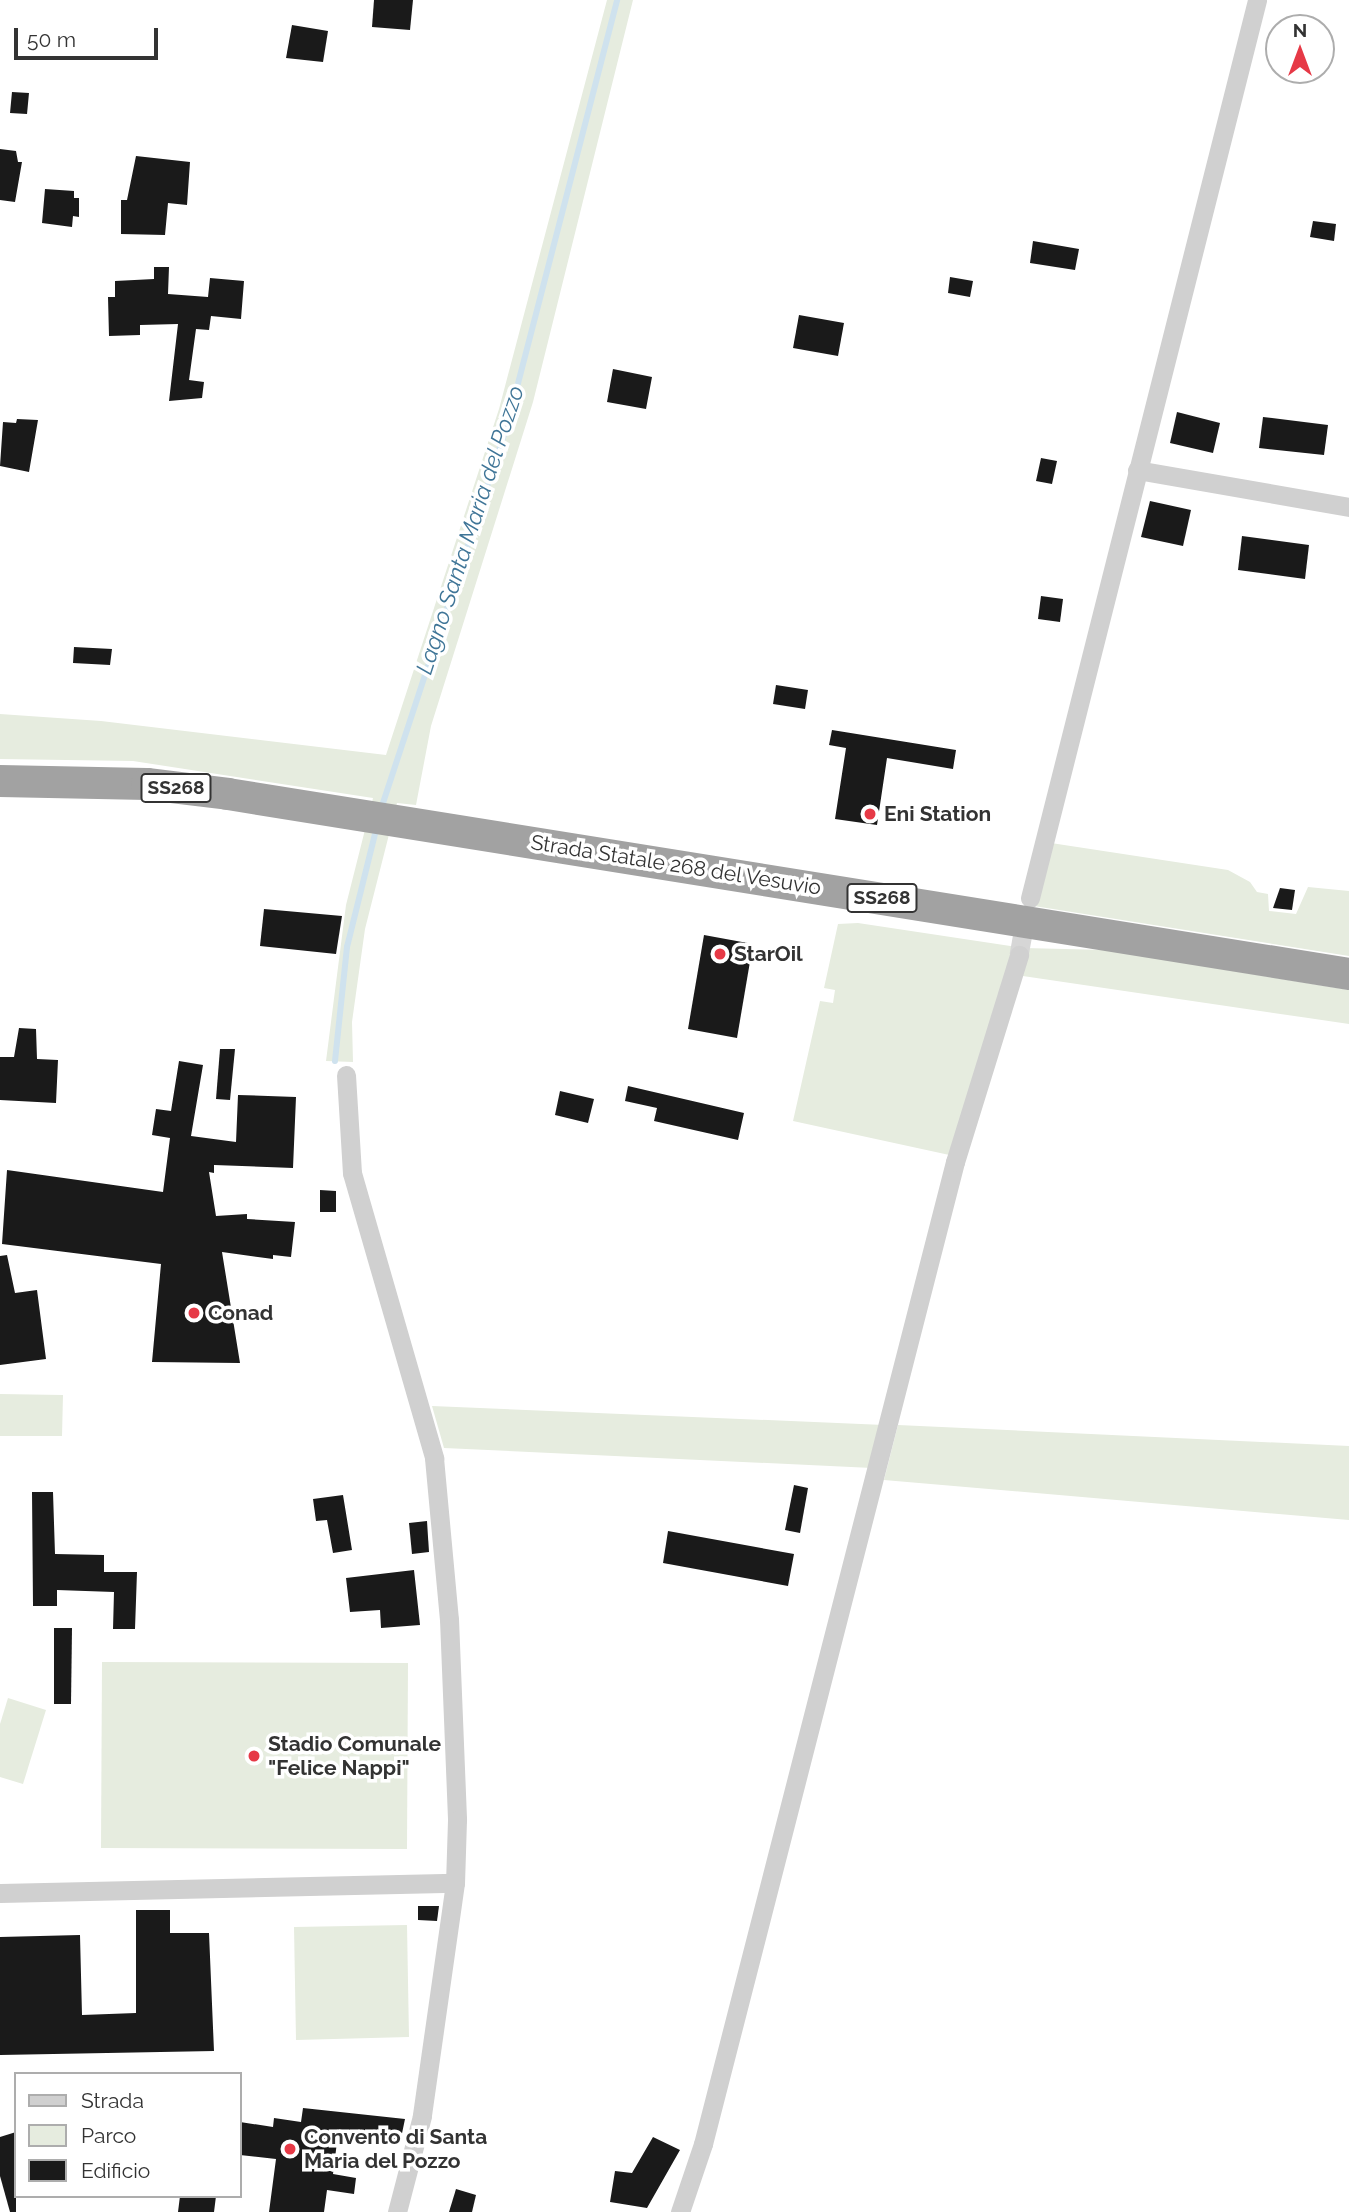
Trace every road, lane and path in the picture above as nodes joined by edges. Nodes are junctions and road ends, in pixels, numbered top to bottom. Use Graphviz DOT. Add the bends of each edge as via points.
graph roads {
  1 [pos="1257,0"];
  2 [pos="1137,470"];
  3 [pos="1349,507"];
  4 [pos="0,781"];
  5 [pos="1030,898"];
  6 [pos="1019,955"];
  7 [pos="1349,974"];
  8 [pos="346,1075"];
  9 [pos="455,1883"];
  10 [pos="0,1893"];
  11 [pos="397,2212"];
  12 [pos="680,2212"];
  1 -- 2 [label="street"];
  2 -- 3 [label="street"];
  2 -- 5 [label="street"];
  4 -- 7 [label="highway, Strada Statale 268 del Vesuvio / SS268" via="147,784 351,813"];
  6 -- 12 [label="street" via="956,1162 703,2144"];
  8 -- 9 [label="street" via="352,1173 434,1458 449,1619"];
  9 -- 10 [label="street"];
  9 -- 11 [label="street" via="422,2116"];
}
